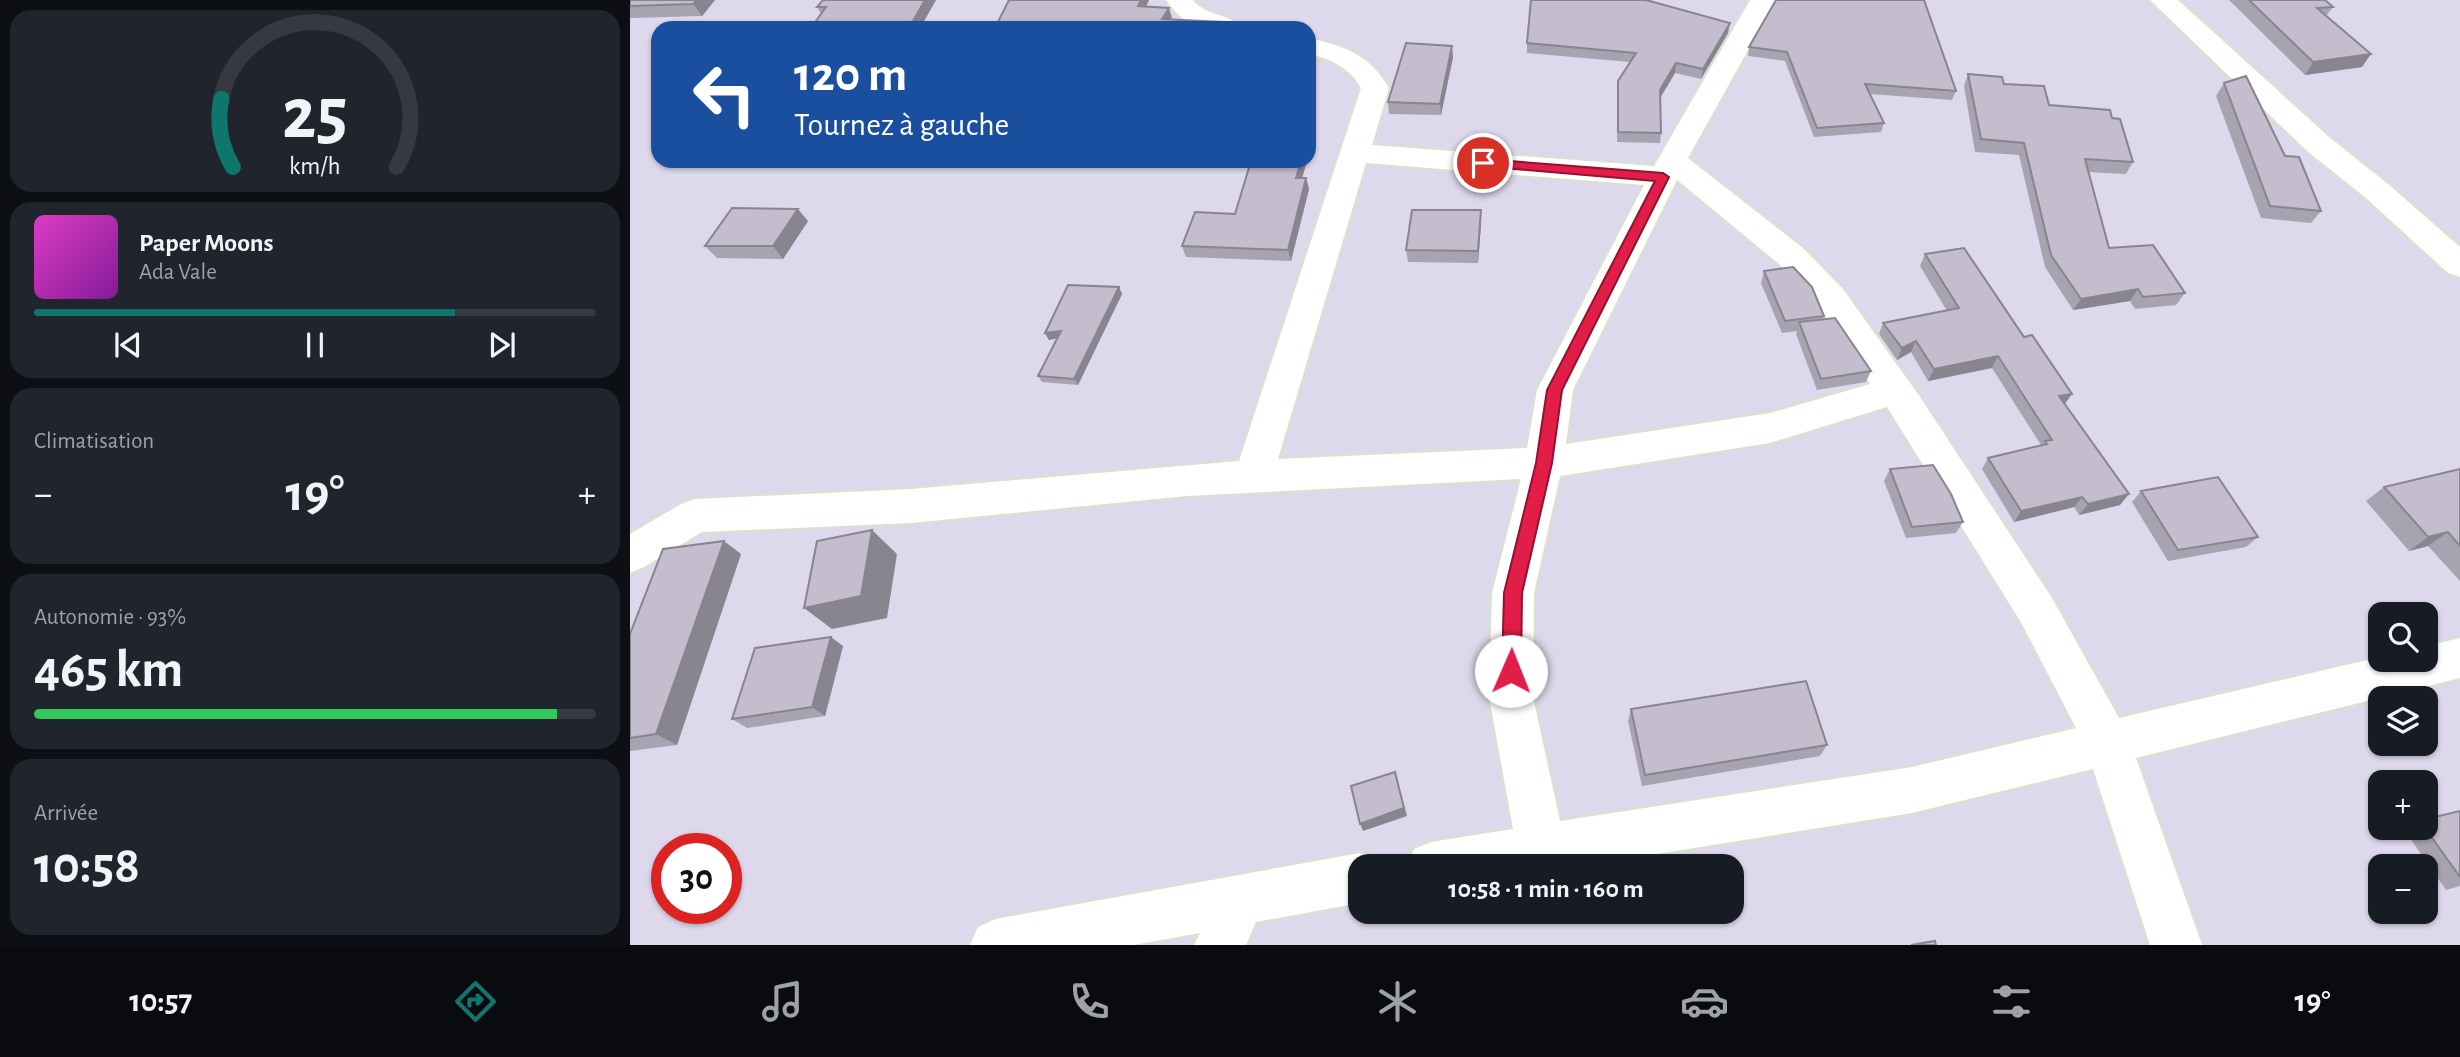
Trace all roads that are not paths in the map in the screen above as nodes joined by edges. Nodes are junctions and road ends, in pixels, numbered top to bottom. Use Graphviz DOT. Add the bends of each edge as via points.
graph roads {
  1 [pos="1179,0"];
  2 [pos="1763,0"];
  3 [pos="2163,0"];
  4 [pos="1208,21"];
  5 [pos="1316,48"];
  6 [pos="1354,153"];
  7 [pos="1667,168"];
  8 [pos="2460,265"];
  9 [pos="1894,391"];
  10 [pos="1544,463"];
  11 [pos="1254,475"];
  12 [pos="630,555"];
  13 [pos="2460,658"];
  14 [pos="2108,744"];
  15 [pos="1541,848"];
  16 [pos="1504,854"];
  17 [pos="1348,880"];
  18 [pos="1241,898"];
  19 [pos="996,945"];
  20 [pos="1220,945"];
  21 [pos="2176,945"];
  1 -- 4 [label="street" via="1191,15"];
  2 -- 7 [label="street"];
  3 -- 8 [label="street" via="2318,144"];
  5 -- 6 [label="street" via="1345,56 1367,71 1375,88"];
  6 -- 7 [label="street"];
  6 -- 11 [label="street"];
  7 -- 9 [label="street" via="1791,256 1831,298"];
  7 -- 10 [label="street" via="1555,390"];
  9 -- 10 [label="street" via="1770,428"];
  9 -- 14 [label="street" via="1968,499 2036,611"];
  10 -- 11 [label="street"];
  10 -- 15 [label="street" via="1513,593 1511,697"];
  11 -- 12 [label="street" via="911,506 695,516"];
  13 -- 14 [label="street"];
  14 -- 15 [label="street" via="1912,790"];
  14 -- 21 [label="street"];
  15 -- 16 [label="street"];
  17 -- 18 [label="street"];
  18 -- 19 [label="street"];
  18 -- 20 [label="street"];
}
